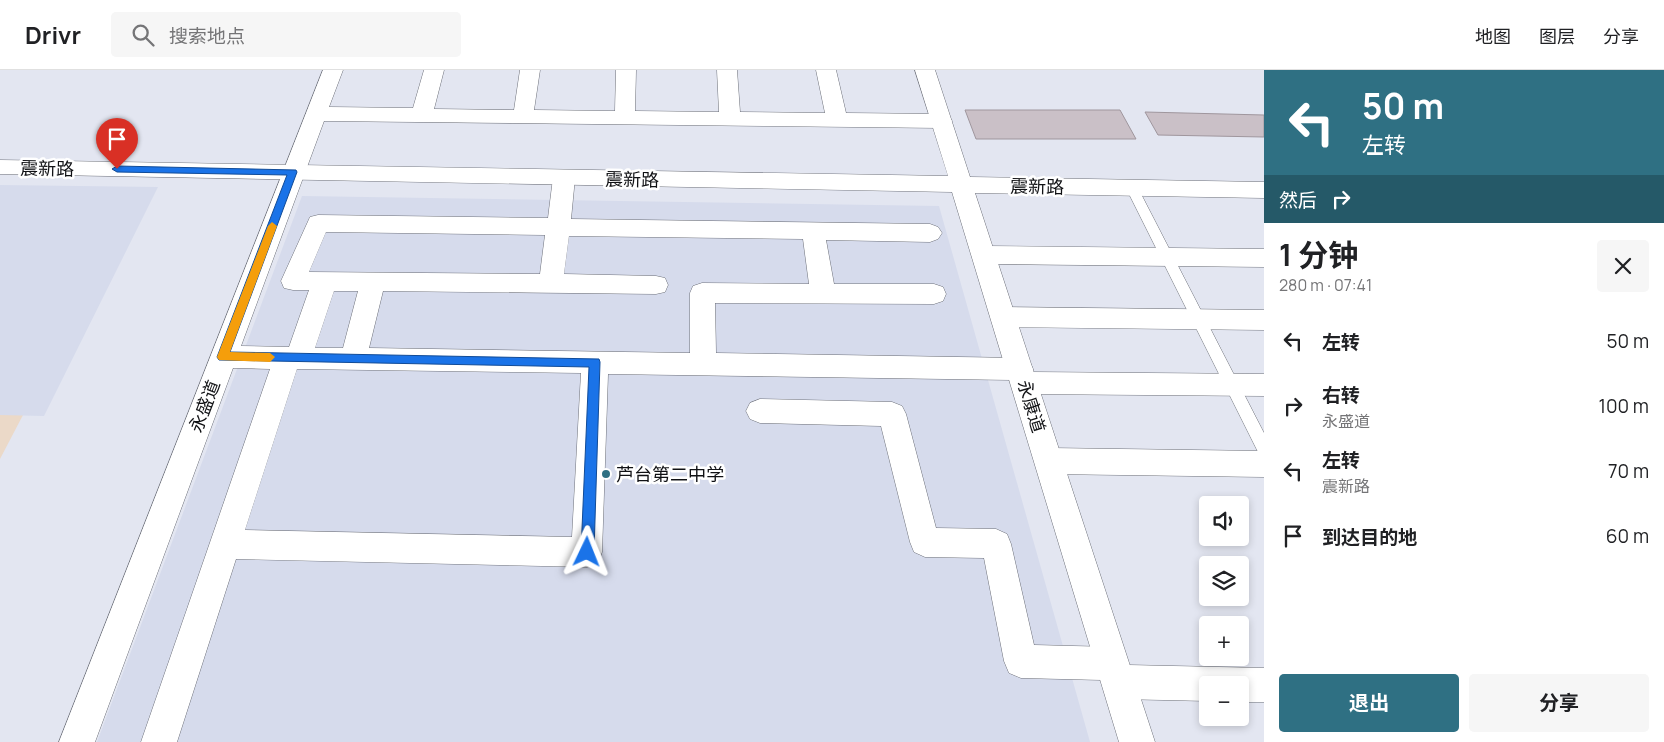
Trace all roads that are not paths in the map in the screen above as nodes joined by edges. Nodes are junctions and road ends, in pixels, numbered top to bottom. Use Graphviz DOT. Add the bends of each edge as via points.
graph roads {
  1 [pos="332,70"];
  2 [pos="434,70"];
  3 [pos="530,70"];
  4 [pos="626,70"];
  5 [pos="727,70"];
  6 [pos="826,70"];
  7 [pos="926,70"];
  8 [pos="315,114"];
  9 [pos="422,115"];
  10 [pos="523,117"];
  11 [pos="625,118"];
  12 [pos="730,119"];
  13 [pos="837,120"];
  14 [pos="942,121"];
  15 [pos="0,167"];
  16 [pos="293,172"];
  17 [pos="564,178"];
  18 [pos="962,185"];
  19 [pos="1132,188"];
  20 [pos="1264,190"];
  21 [pos="558,227"];
  22 [pos="813,231"];
  23 [pos="930,233"];
  24 [pos="984,255"];
  25 [pos="1167,257"];
  26 [pos="1264,258"];
  27 [pos="325,281"];
  28 [pos="373,281"];
  29 [pos="551,284"];
  30 [pos="656,285"];
  31 [pos="823,294"];
  32 [pos="934,294"];
  33 [pos="1004,317"];
  34 [pos="1199,320"];
  35 [pos="1264,320"];
  36 [pos="223,357"];
  37 [pos="292,358"];
  38 [pos="353,358"];
  39 [pos="595,362"];
  40 [pos="703,364"];
  41 [pos="1022,376"];
  42 [pos="1232,385"];
  43 [pos="1264,385"];
  44 [pos="760,411"];
  45 [pos="1264,449"];
  46 [pos="1049,461"];
  47 [pos="1264,464"];
  48 [pos="225,544"];
  49 [pos="1115,673"];
  50 [pos="1264,685"];
  51 [pos="78,742"];
  52 [pos="159,742"];
  53 [pos="1137,742"];
  1 -- 8 [label="street, 永盛道"];
  2 -- 9 [label="street"];
  3 -- 10 [label="street"];
  4 -- 11 [label="street"];
  5 -- 12 [label="street"];
  6 -- 13 [label="street"];
  7 -- 14 [label="street, 永康道"];
  8 -- 9 [label="street"];
  8 -- 16 [label="street, 永盛道"];
  9 -- 10 [label="street"];
  10 -- 11 [label="street"];
  11 -- 12 [label="street"];
  12 -- 13 [label="street"];
  13 -- 14 [label="street"];
  14 -- 18 [label="street, 永康道"];
  15 -- 16 [label="street, 震新路"];
  16 -- 17 [label="street, 震新路"];
  16 -- 36 [label="street, 永盛道"];
  17 -- 18 [label="street, 震新路"];
  17 -- 21 [label="street"];
  18 -- 19 [label="street, 震新路"];
  18 -- 24 [label="street, 永康道"];
  19 -- 20 [label="street, 震新路"];
  19 -- 25 [label="lane"];
  21 -- 22 [label="street"];
  21 -- 27 [label="street" via="318,223 293,281"];
  21 -- 29 [label="street"];
  22 -- 23 [label="street"];
  22 -- 31 [label="street"];
  24 -- 25 [label="street"];
  24 -- 33 [label="street, 永康道"];
  25 -- 26 [label="street"];
  25 -- 34 [label="lane"];
  27 -- 28 [label="street"];
  27 -- 37 [label="street"];
  28 -- 29 [label="street"];
  28 -- 38 [label="street"];
  29 -- 30 [label="street"];
  31 -- 32 [label="street"];
  31 -- 40 [label="street" via="702,293"];
  33 -- 34 [label="street"];
  33 -- 41 [label="street, 永康道"];
  34 -- 35 [label="street"];
  34 -- 42 [label="lane"];
  36 -- 37 [label="street"];
  36 -- 51 [label="street, 永盛道"];
  37 -- 38 [label="street"];
  37 -- 48 [label="street"];
  38 -- 39 [label="street"];
  39 -- 40 [label="street"];
  39 -- 48 [label="street" via="587,552"];
  40 -- 41 [label="street"];
  41 -- 42 [label="street"];
  41 -- 46 [label="street, 永康道"];
  42 -- 43 [label="street"];
  42 -- 45 [label="lane"];
  44 -- 49 [label="street" via="892,414 925,542 996,544 1021,661"];
  46 -- 47 [label="street"];
  46 -- 49 [label="street, 永康道"];
  48 -- 52 [label="street"];
  49 -- 50 [label="street"];
  49 -- 53 [label="street, 永康道"];
}
